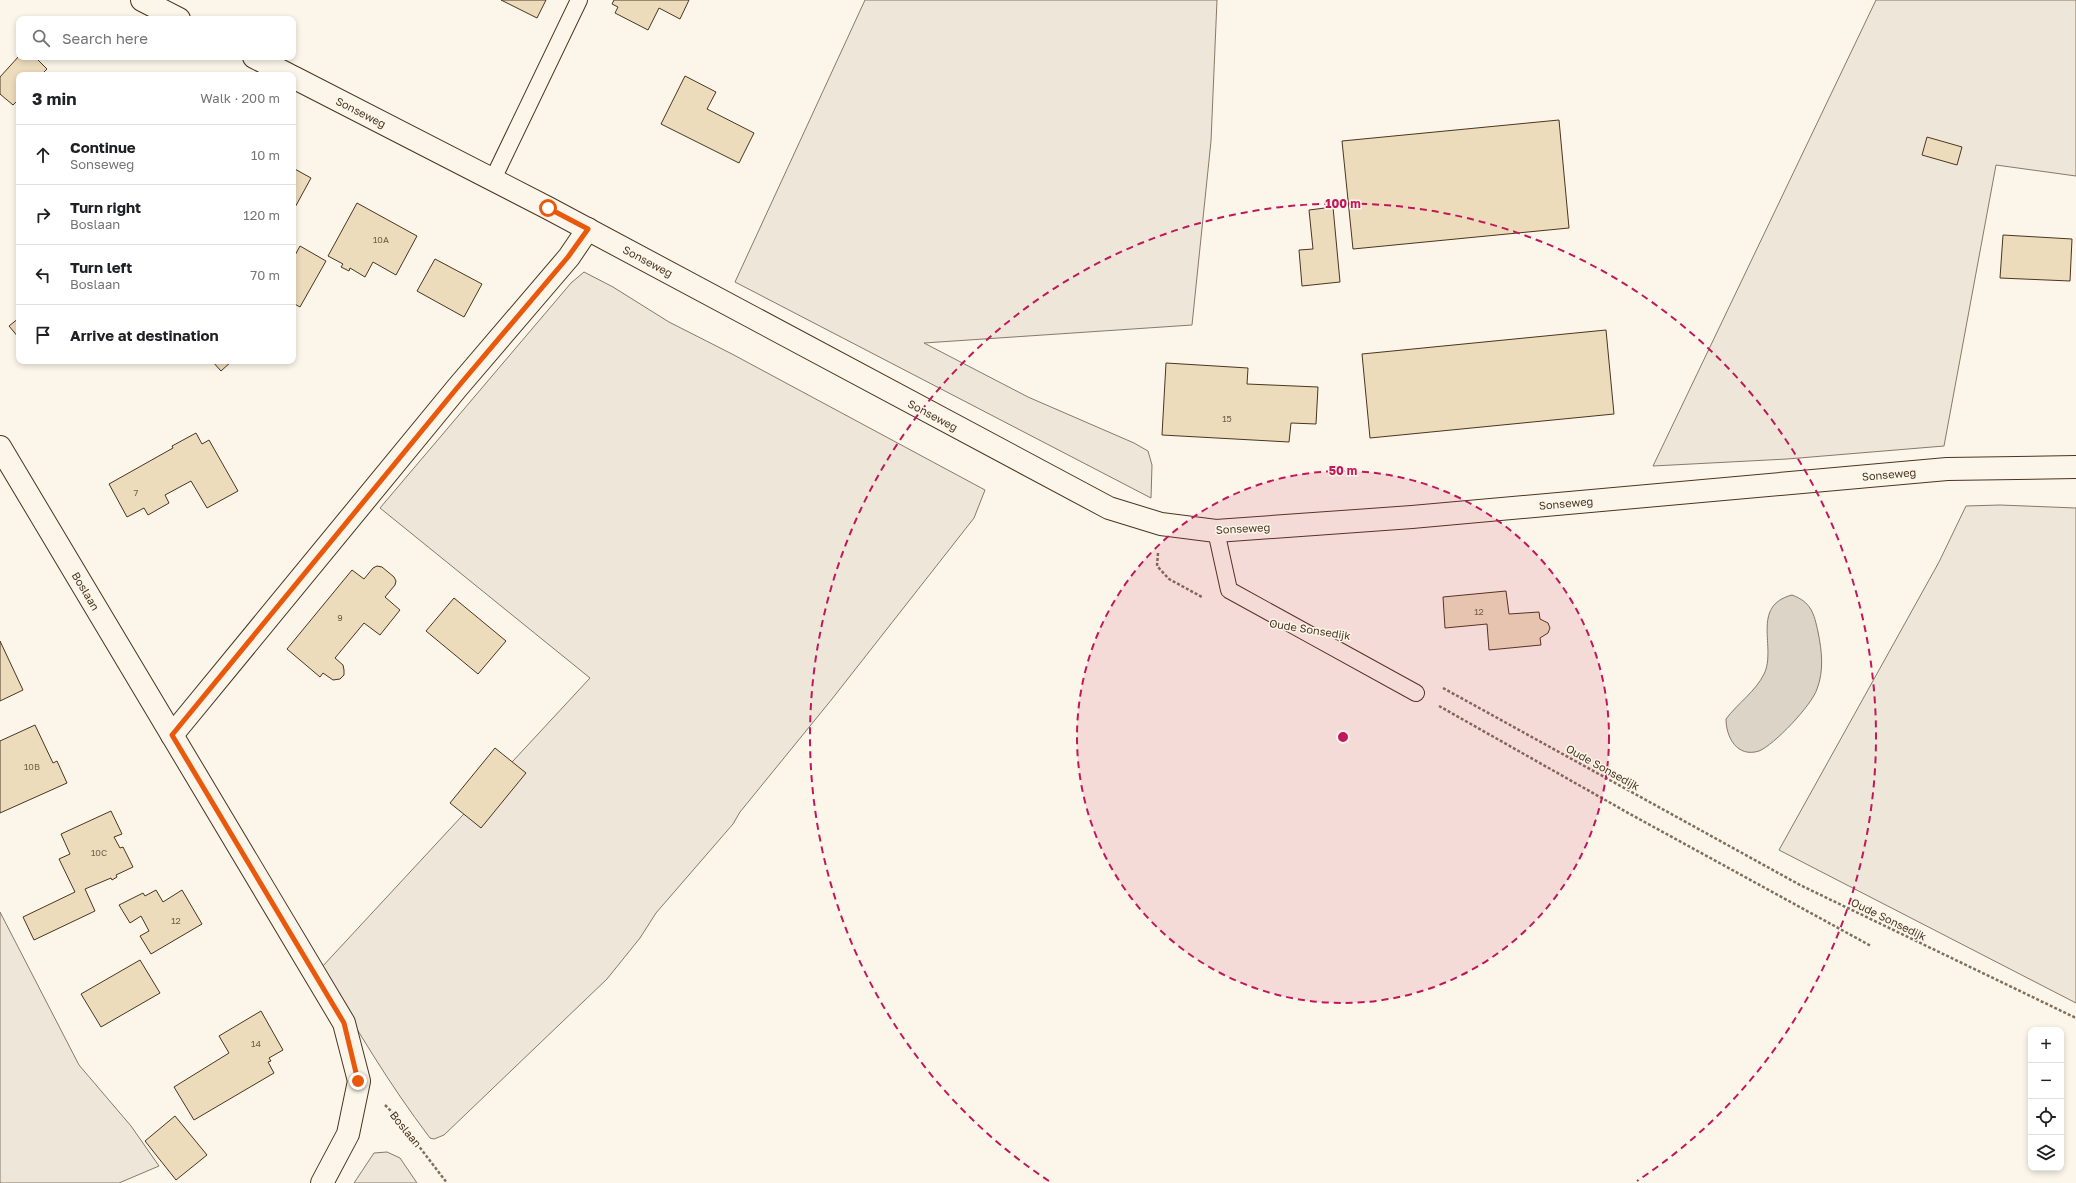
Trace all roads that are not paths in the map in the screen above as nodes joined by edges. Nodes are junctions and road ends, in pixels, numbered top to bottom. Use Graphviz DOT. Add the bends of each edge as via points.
graph roads {
  1 [pos="142,0"];
  2 [pos="579,0"];
  3 [pos="173,16"];
  4 [pos="260,60"];
  5 [pos="283,72"];
  6 [pos="296,79"];
  7 [pos="493,180"];
  8 [pos="588,229"];
  9 [pos="0,446"];
  10 [pos="2076,467"];
  11 [pos="1216,531"];
  12 [pos="1416,693"];
  13 [pos="172,735"];
  14 [pos="322,1183"];
  1 -- 3 [label="main road"];
  2 -- 7 [label="lane"];
  4 -- 5 [label="main road"];
  6 -- 7 [label="main road, Sonseweg"];
  7 -- 8 [label="main road, Sonseweg"];
  8 -- 11 [label="main road, Sonseweg" via="1109,508 1161,524"];
  8 -- 13 [label="main road" via="568,257"];
  9 -- 13 [label="main road, Boslaan"];
  10 -- 11 [label="main road, Sonseweg" via="1947,469 1412,517"];
  11 -- 12 [label="lane" via="1229,590"];
  13 -- 14 [label="main road, Boslaan" via="344,1023 358,1081 348,1134"];
}
